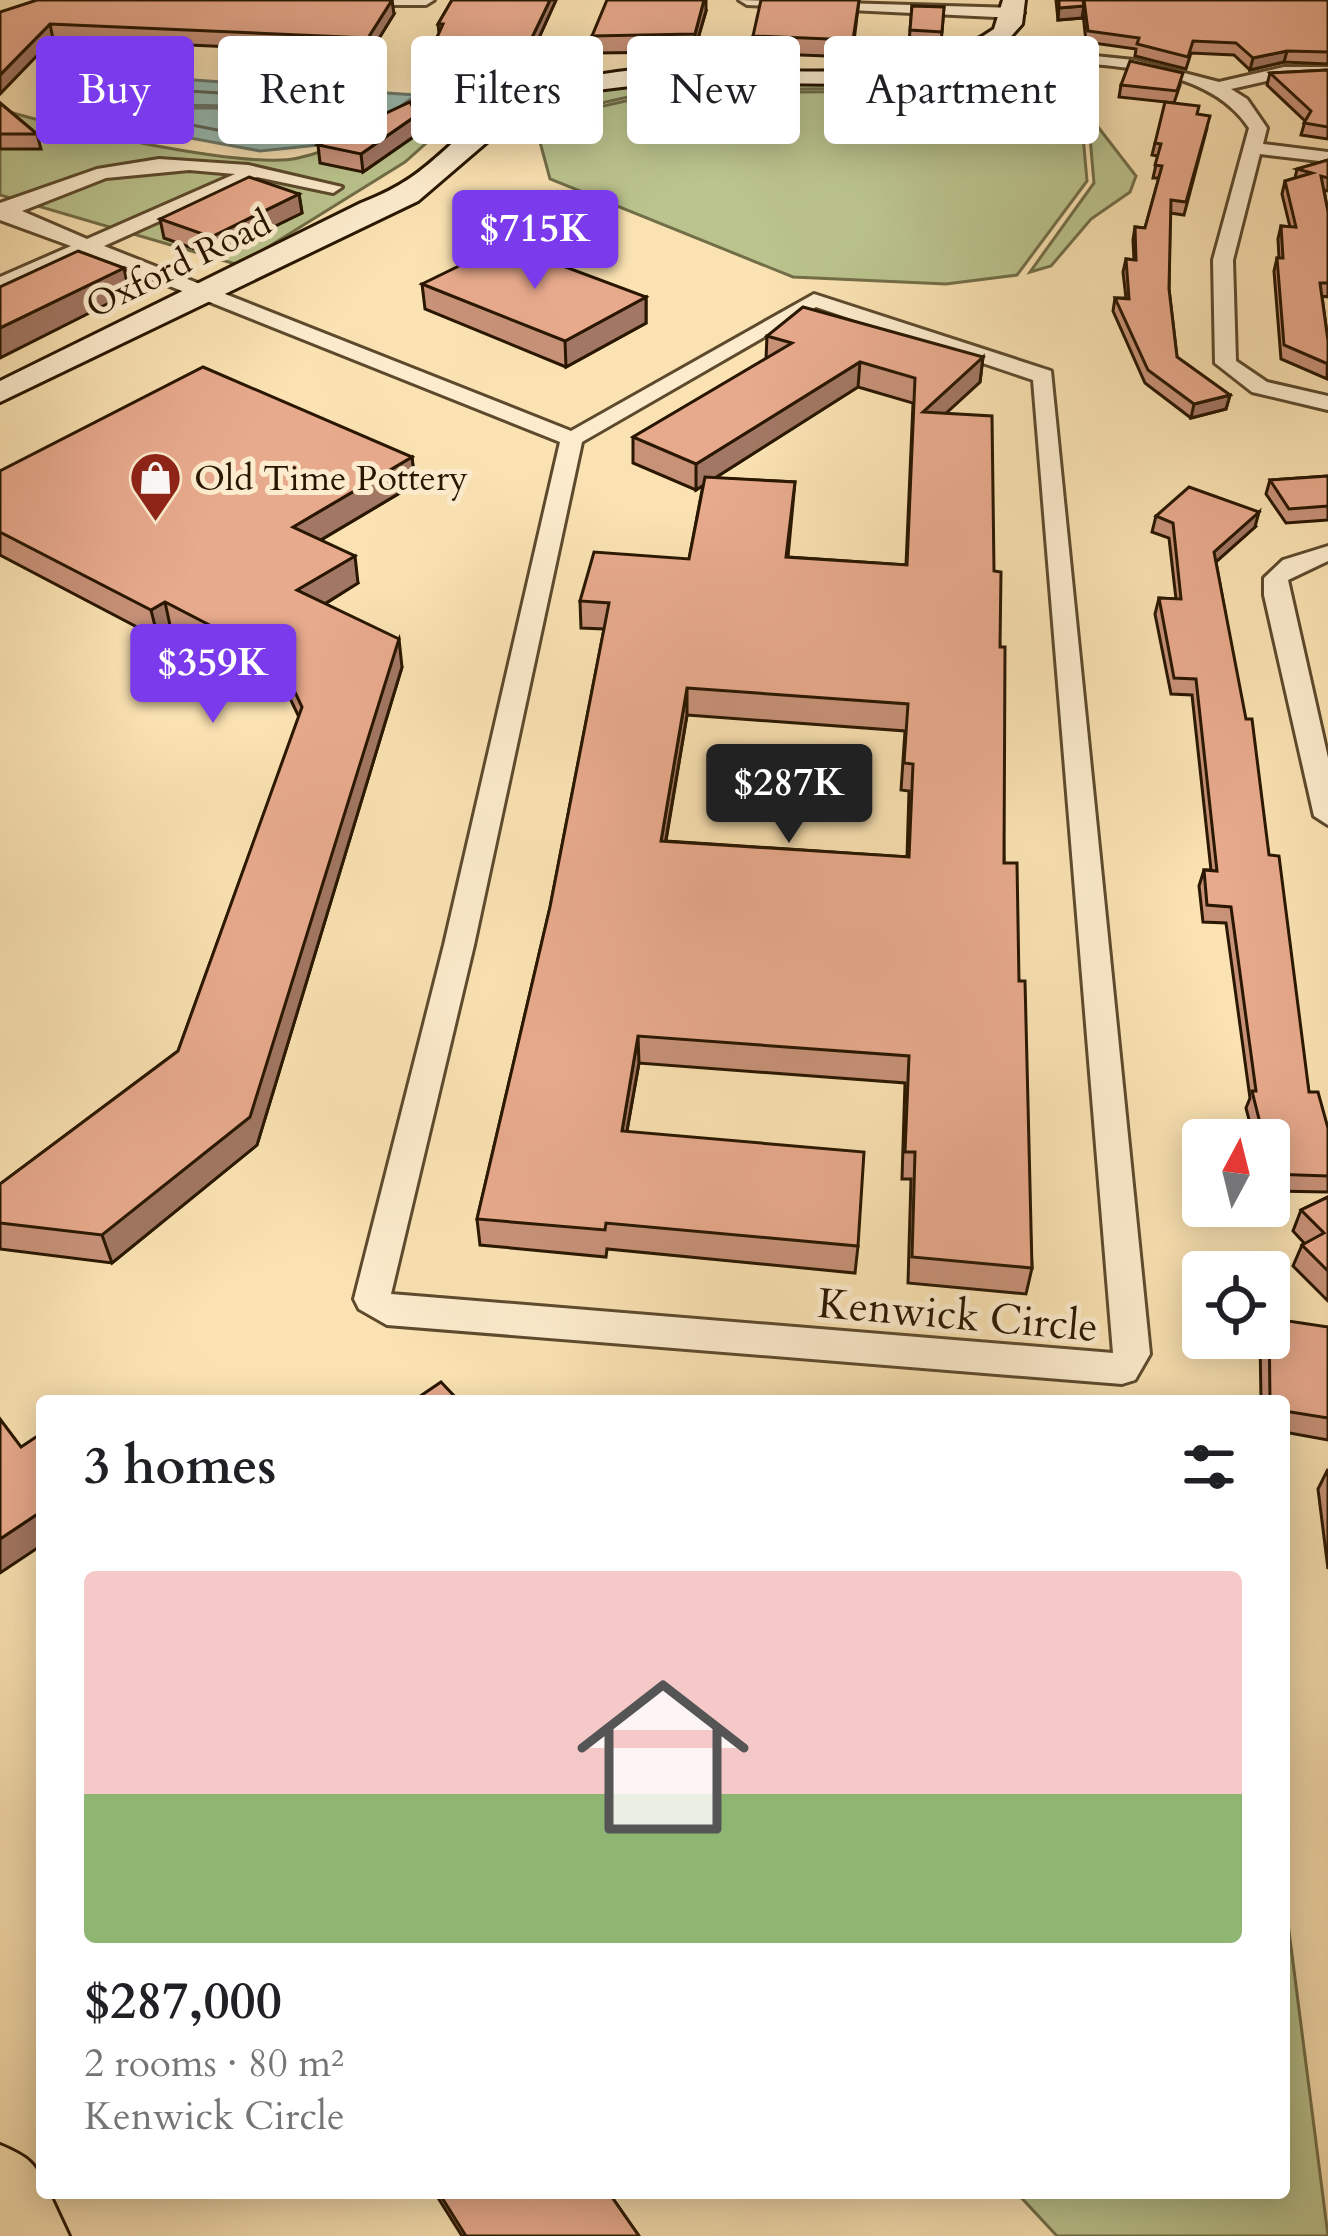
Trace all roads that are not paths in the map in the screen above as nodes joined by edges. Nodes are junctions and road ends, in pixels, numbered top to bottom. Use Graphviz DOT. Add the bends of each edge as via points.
graph roads {
  1 [pos="344,0"];
  2 [pos="426,0"];
  3 [pos="747,0"];
  4 [pos="1015,7"];
  5 [pos="1000,36"];
  6 [pos="1099,63"];
  7 [pos="1328,72"];
  8 [pos="824,75"];
  9 [pos="1218,87"];
  10 [pos="1256,148"];
  11 [pos="1328,157"];
  12 [pos="258,170"];
  13 [pos="332,187"];
  14 [pos="2,212"];
  15 [pos="88,246"];
  16 [pos="0,284"];
  17 [pos="208,293"];
  18 [pos="0,393"];
  19 [pos="1328,403"];
  20 [pos="572,439"];
  21 [pos="1328,553"];
  22 [pos="1328,817"];
  23 [pos="0,2186"];
  24 [pos="28,2236"];
  1 -- 2 [label="street"];
  3 -- 4 [label="street"];
  4 -- 5 [label="street, Oxford Road"];
  6 -- 9 [label="street"];
  7 -- 9 [label="street"];
  8 -- 17 [label="street, Oxford Road" via="710,72 536,98 498,117 419,189"];
  9 -- 10 [label="street" via="1253,114"];
  10 -- 11 [label="street"];
  10 -- 19 [label="street" via="1223,260 1226,363 1260,387"];
  12 -- 13 [label="street"];
  12 -- 14 [label="street" via="105,172"];
  12 -- 15 [label="street"];
  14 -- 15 [label="street"];
  15 -- 16 [label="street"];
  15 -- 17 [label="street"];
  17 -- 18 [label="street, Oxford Road"];
  17 -- 20 [label="street"];
  20 -- 20 [label="street, Kenwick Circle" via="372,1299 387,1310 1122,1370 1132,1354 1043,376 814,301"];
  21 -- 22 [label="street" via="1292,565 1276,578 1276,595"];
  23 -- 24 [label="main road"];
}
